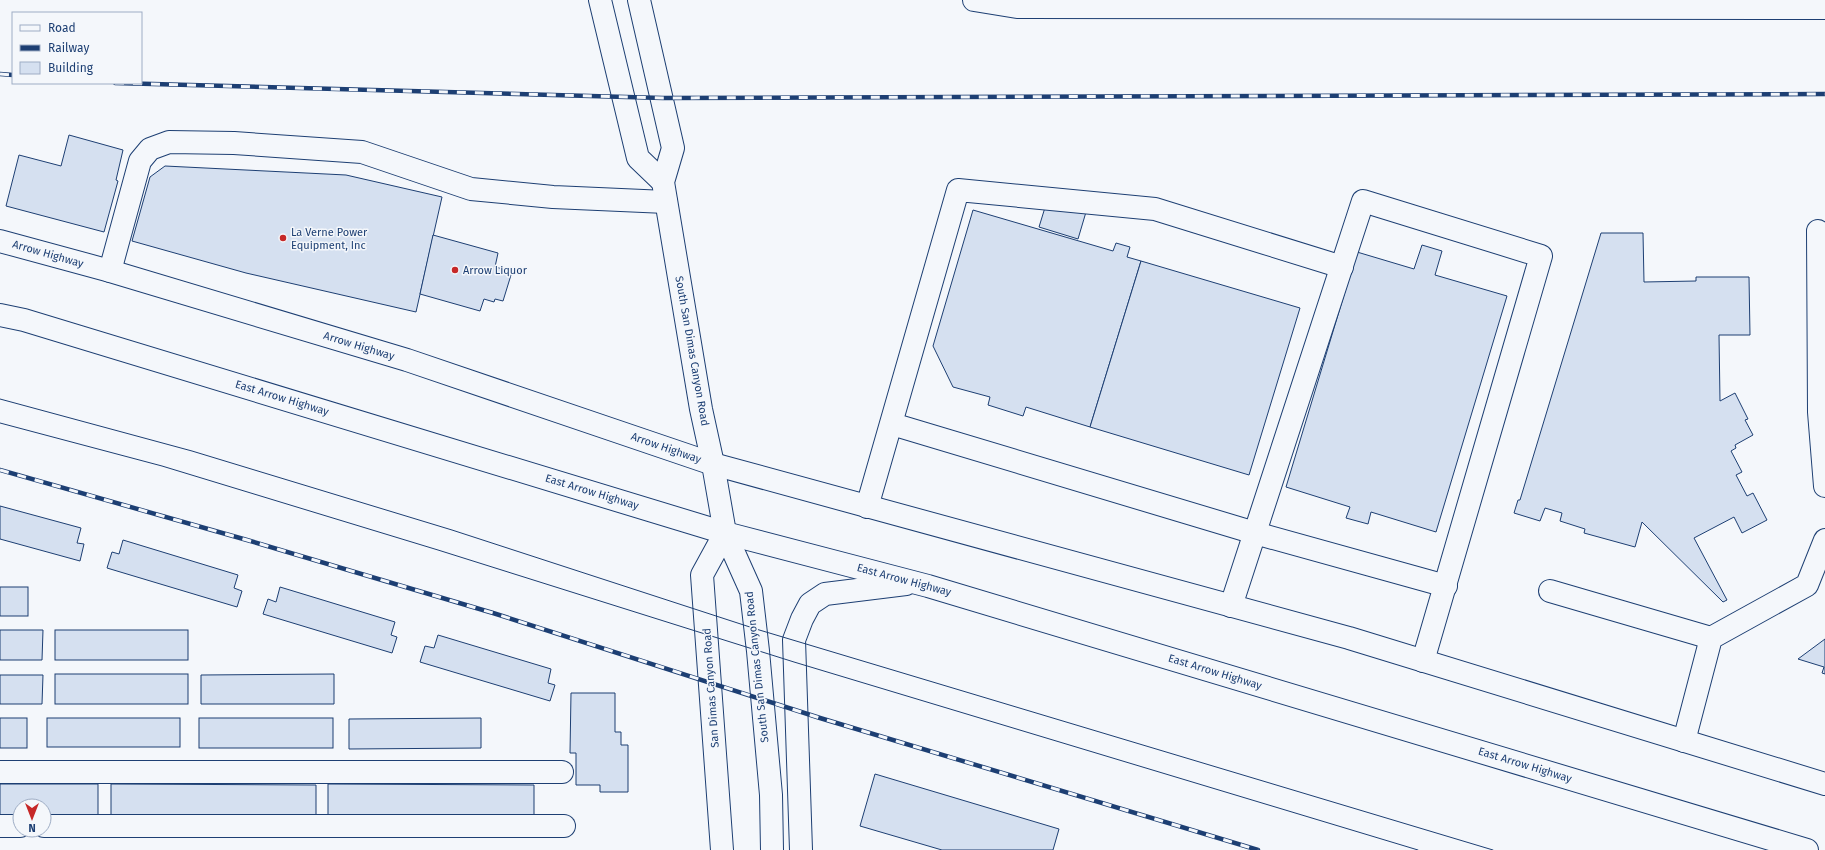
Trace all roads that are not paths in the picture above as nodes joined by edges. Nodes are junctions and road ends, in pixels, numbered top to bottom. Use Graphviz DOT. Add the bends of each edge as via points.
graph roads {
  1 [pos="600,0"];
  2 [pos="639,0"];
  3 [pos="974,0"];
  4 [pos="1825,8"];
  5 [pos="664,192"];
  6 [pos="1818,231"];
  7 [pos="0,241"];
  8 [pos="1342,267"];
  9 [pos="110,272"];
  10 [pos="0,315"];
  11 [pos="892,424"];
  12 [pos="713,464"];
  13 [pos="1825,486"];
  14 [pos="868,506"];
  15 [pos="725,533"];
  16 [pos="1255,533"];
  17 [pos="1825,540"];
  18 [pos="917,583"];
  19 [pos="1446,586"];
  20 [pos="1550,591"];
  21 [pos="1231,606"];
  22 [pos="1711,638"];
  23 [pos="1423,661"];
  24 [pos="1684,741"];
  25 [pos="0,772"];
  26 [pos="562,772"];
  27 [pos="1825,784"];
  28 [pos="0,826"];
  29 [pos="12,826"];
  30 [pos="52,826"];
  31 [pos="564,826"];
  32 [pos="722,850"];
  33 [pos="772,850"];
  34 [pos="801,850"];
  35 [pos="1807,850"];
  1 -- 5 [label="main road" via="638,158"];
  2 -- 5 [label="main road, South San Dimas Canyon Road" via="673,148"];
  3 -- 4 [label="main road" via="1016,7"];
  5 -- 9 [label="main road" via="553,197 471,188 362,152 234,143 169,142 150,149 140,161"];
  5 -- 12 [label="main road, South San Dimas Canyon Road" via="701,409"];
  6 -- 13 [label="main road" via="1819,412"];
  7 -- 9 [label="main road, Arrow Highway"];
  8 -- 11 [label="main road" via="1155,209 958,190"];
  8 -- 16 [label="main road"];
  8 -- 19 [label="main road" via="1363,201 1541,256"];
  9 -- 12 [label="main road, Arrow Highway" via="407,360"];
  10 -- 15 [label="main road, East Arrow Highway"];
  11 -- 14 [label="main road"];
  11 -- 16 [label="main road"];
  12 -- 14 [label="main road"];
  12 -- 15 [label="main road, South San Dimas Canyon Road"];
  14 -- 21 [label="main road"];
  15 -- 18 [label="main road, East Arrow Highway"];
  15 -- 32 [label="main road, San Dimas Canyon Road" via="702,575"];
  15 -- 33 [label="main road, South San Dimas Canyon Road" via="751,590 771,795"];
  16 -- 19 [label="main road"];
  16 -- 21 [label="main road"];
  17 -- 22 [label="main road" via="1807,585"];
  18 -- 34 [label="main road" via="825,594 810,604 802,619 794,640"];
  18 -- 35 [label="main road, East Arrow Highway"];
  19 -- 23 [label="main road"];
  20 -- 22 [label="main road"];
  21 -- 23 [label="main road"];
  22 -- 24 [label="main road"];
  23 -- 24 [label="main road"];
  24 -- 27 [label="main road"];
  25 -- 26 [label="main road"];
  28 -- 29 [label="main road"];
  30 -- 31 [label="main road"];
}
